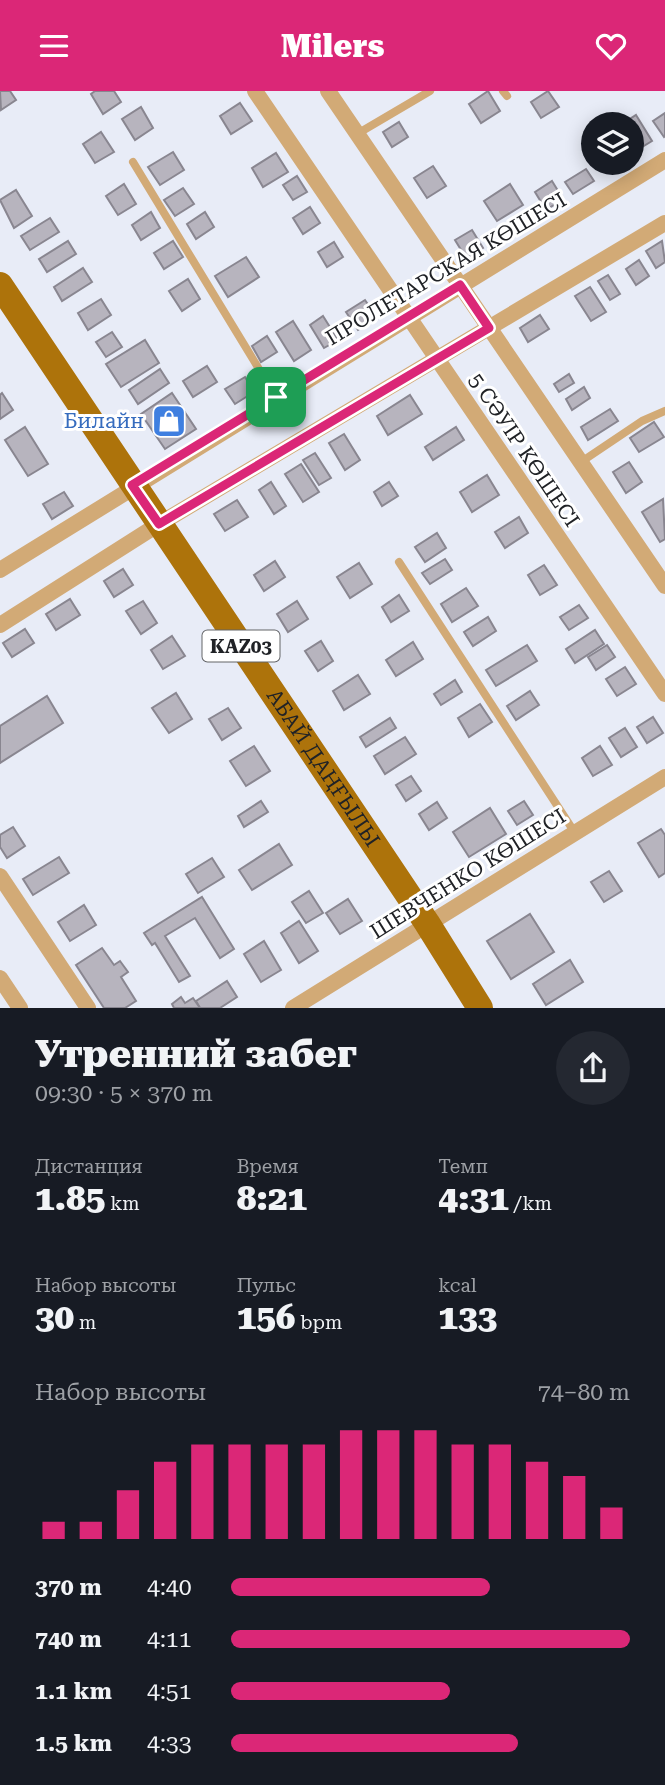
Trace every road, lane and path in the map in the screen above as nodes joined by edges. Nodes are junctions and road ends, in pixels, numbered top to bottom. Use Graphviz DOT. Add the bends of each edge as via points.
graph roads {
  1 [pos="255,91"];
  2 [pos="328,91"];
  3 [pos="430,91"];
  4 [pos="357,134"];
  5 [pos="665,160"];
  6 [pos="133,162"];
  7 [pos="665,223"];
  8 [pos="0,285"];
  9 [pos="460,285"];
  10 [pos="408,317"];
  11 [pos="489,328"];
  12 [pos="437,359"];
  13 [pos="276,397"];
  14 [pos="665,411"];
  15 [pos="581,462"];
  16 [pos="132,485"];
  17 [pos="159,524"];
  18 [pos="399,562"];
  19 [pos="0,570"];
  20 [pos="665,586"];
  21 [pos="0,625"];
  22 [pos="665,694"];
  23 [pos="665,777"];
  24 [pos="575,833"];
  25 [pos="0,876"];
  26 [pos="427,923"];
  27 [pos="0,978"];
  28 [pos="20,1008"];
  29 [pos="88,1008"];
  30 [pos="293,1008"];
  31 [pos="480,1008"];
  1 -- 10 [label="street, 5 СӘУІР КӨШЕСІ"];
  2 -- 4 [label="street, 5 СӘУІР КӨШЕСІ"];
  3 -- 4 [label="lane"];
  4 -- 9 [label="street, 5 СӘУІР КӨШЕСІ"];
  5 -- 9 [label="street, ПРОЛЕТАРСКАЯ КӨШЕСІ"];
  6 -- 13 [label="lane"];
  7 -- 11 [label="street"];
  8 -- 16 [label="main road, АБАЙ ДАҢҒЫЛЫ / KАZ03"];
  9 -- 10 [label="street, ПРОЛЕТАРСКАЯ КӨШЕСІ"];
  9 -- 11 [label="street, 5 СӘУІР КӨШЕСІ"];
  10 -- 12 [label="street, 5 СӘУІР КӨШЕСІ"];
  10 -- 13 [label="street, ПРОЛЕТАРСКАЯ КӨШЕСІ"];
  11 -- 12 [label="street"];
  11 -- 15 [label="street, 5 СӘУІР КӨШЕСІ"];
  12 -- 17 [label="street"];
  12 -- 22 [label="street, 5 СӘУІР КӨШЕСІ"];
  13 -- 16 [label="street, ПРОЛЕТАРСКАЯ КӨШЕСІ"];
  14 -- 15 [label="lane"];
  15 -- 20 [label="street, 5 СӘУІР КӨШЕСІ"];
  16 -- 17 [label="main road, АБАЙ ДАҢҒЫЛЫ / KАZ03"];
  16 -- 19 [label="street, ПРОЛЕТАРСКАЯ КӨШЕСІ"];
  17 -- 21 [label="street"];
  17 -- 26 [label="main road, АБАЙ ДАҢҒЫЛЫ / KАZ03"];
  18 -- 24 [label="lane"];
  23 -- 24 [label="street, ШЕВЧЕНКО КӨШЕСІ"];
  24 -- 26 [label="street, ШЕВЧЕНКО КӨШЕСІ"];
  25 -- 29 [label="street"];
  26 -- 30 [label="street, ШЕВЧЕНКО КӨШЕСІ"];
  26 -- 31 [label="main road, АБАЙ ДАҢҒЫЛЫ / KАZ03"];
  27 -- 28 [label="street"];
}
